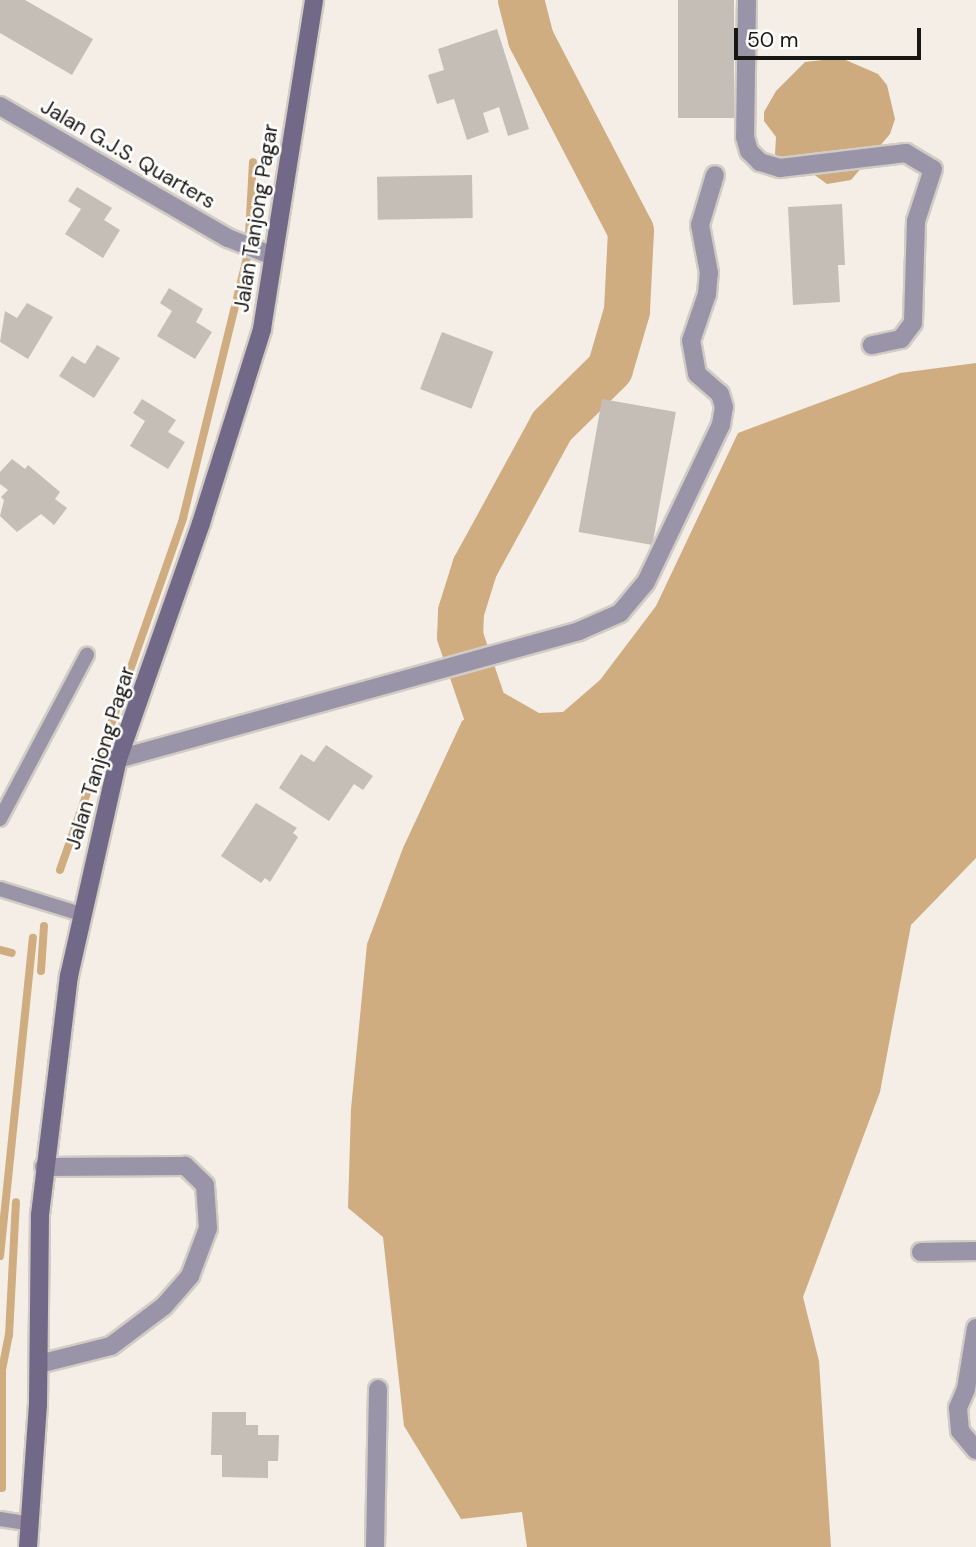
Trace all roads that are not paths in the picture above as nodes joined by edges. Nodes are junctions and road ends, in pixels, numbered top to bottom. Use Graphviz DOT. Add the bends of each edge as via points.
graph roads {
  1 [pos="314,0"];
  2 [pos="747,0"];
  3 [pos="0,106"];
  4 [pos="715,175"];
  5 [pos="273,256"];
  6 [pos="872,345"];
  7 [pos="87,655"];
  8 [pos="118,759"];
  9 [pos="0,819"];
  10 [pos="0,889"];
  11 [pos="80,914"];
  12 [pos="44,1167"];
  13 [pos="976,1251"];
  14 [pos="921,1252"];
  15 [pos="976,1328"];
  16 [pos="39,1364"];
  17 [pos="378,1389"];
  18 [pos="976,1450"];
  19 [pos="0,1518"];
  20 [pos="30,1524"];
  21 [pos="28,1547"];
  22 [pos="375,1547"];
  1 -- 5 [label="main road, Jalan Tanjong Pagar"];
  2 -- 6 [label="street" via="745,137 749,151 760,162 780,167 906,153 933,169 916,221 913,323 901,339"];
  3 -- 5 [label="street, Jalan G.J.S. Quarters" via="228,238"];
  4 -- 8 [label="street" via="700,225 709,273 707,294 691,341 697,374 720,394 724,407 646,582 620,612 579,631"];
  5 -- 8 [label="main road, Jalan Tanjong Pagar" via="262,329 244,393"];
  7 -- 9 [label="lane"];
  8 -- 11 [label="main road, Jalan Tanjong Pagar"];
  10 -- 11 [label="lane"];
  11 -- 12 [label="main road, Jalan Tanjong Pagar" via="55,1063"];
  12 -- 16 [label="main road, Jalan Tanjong Pagar"];
  12 -- 16 [label="street" via="185,1166 205,1185 208,1228 190,1276 164,1306 111,1346"];
  13 -- 14 [label="street"];
  15 -- 18 [label="street" via="958,1408 960,1431"];
  16 -- 20 [label="main road, Jalan Tanjong Pagar"];
  17 -- 22 [label="street"];
  19 -- 20 [label="lane"];
  20 -- 21 [label="main road, Jalan Tanjong Pagar"];
}
